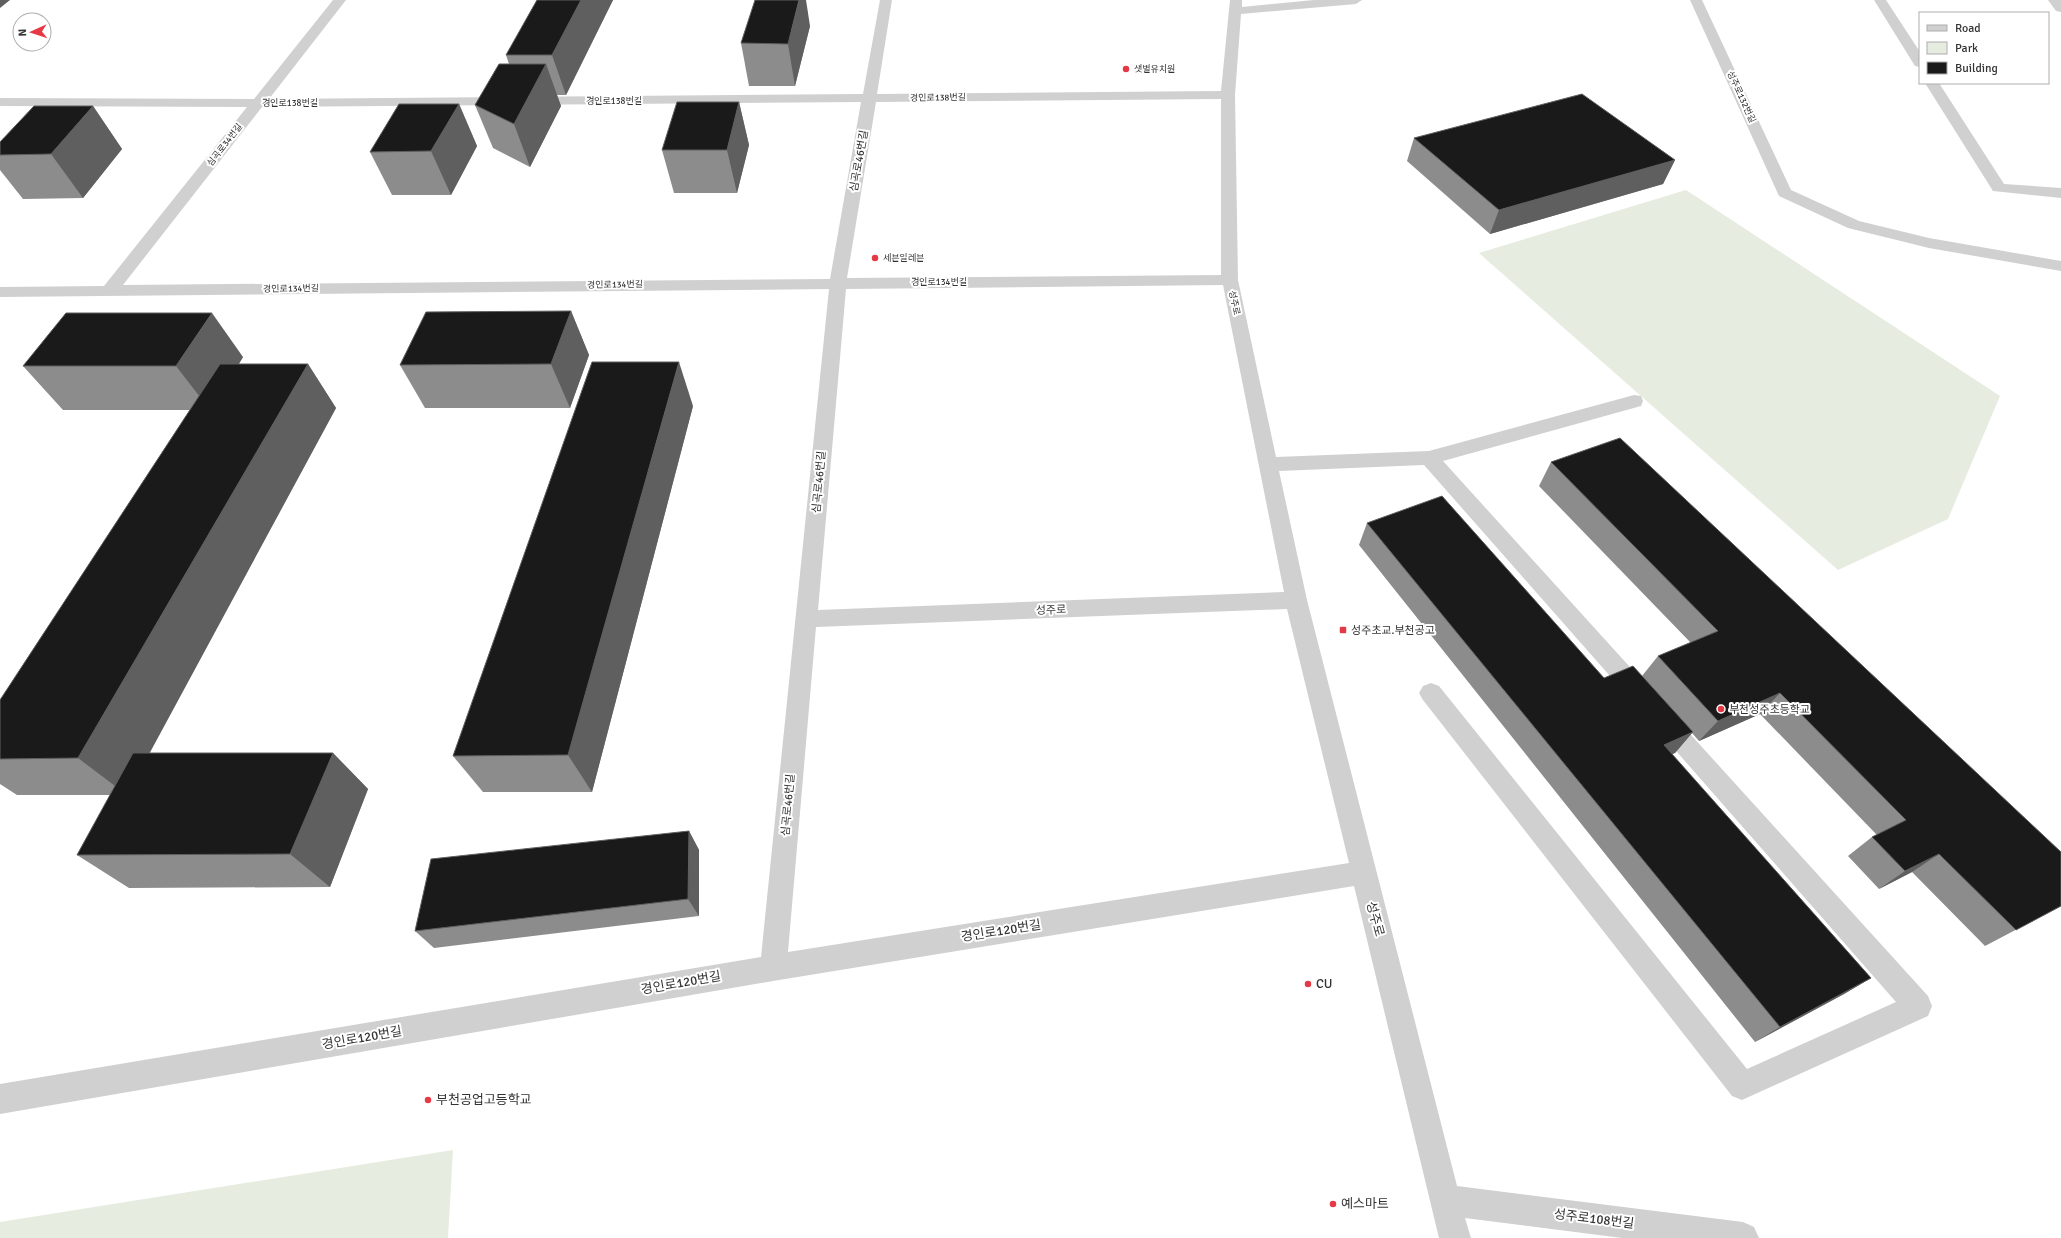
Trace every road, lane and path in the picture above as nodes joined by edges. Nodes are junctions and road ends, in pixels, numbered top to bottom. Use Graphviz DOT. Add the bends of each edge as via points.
graph roads {
  1 [pos="340,0"];
  2 [pos="886,0"];
  3 [pos="1356,0"];
  4 [pos="1696,0"];
  5 [pos="1880,0"];
  6 [pos="2054,0"];
  7 [pos="2061,0"];
  8 [pos="1236,5"];
  9 [pos="2061,8"];
  10 [pos="1919,61"];
  11 [pos="1933,84"];
  12 [pos="1228,95"];
  13 [pos="869,99"];
  14 [pos="0,102"];
  15 [pos="259,103"];
  16 [pos="2061,193"];
  17 [pos="2061,266"];
  18 [pos="1230,280"];
  19 [pos="838,283"];
  20 [pos="110,290"];
  21 [pos="0,292"];
  22 [pos="1634,401"];
  23 [pos="1429,458"];
  24 [pos="1268,464"];
  25 [pos="1296,600"];
  26 [pos="806,619"];
  27 [pos="1431,693"];
  28 [pos="1363,873"];
  29 [pos="773,968"];
  30 [pos="0,1099"];
  31 [pos="1445,1200"];
  32 [pos="1455,1238"];
  33 [pos="1743,1238"];
  1 -- 15 [label="street, 심곡로34번길"];
  2 -- 13 [label="street, 심곡로46번길"];
  3 -- 8 [label="street"];
  4 -- 17 [label="street, 성주로132번길" via="1785,193 1854,225 1929,243"];
  5 -- 10 [label="street"];
  6 -- 7 [label="street"];
  6 -- 9 [label="street"];
  8 -- 12 [label="street, 성주로"];
  11 -- 16 [label="street" via="1999,188"];
  12 -- 13 [label="street, 경인로138번길"];
  12 -- 18 [label="street, 성주로"];
  13 -- 15 [label="street, 경인로138번길"];
  13 -- 19 [label="street, 심곡로46번길"];
  14 -- 15 [label="street, 경인로138번길"];
  15 -- 20 [label="street, 심곡로34번길"];
  18 -- 19 [label="street, 경인로134번길"];
  18 -- 24 [label="street, 성주로"];
  19 -- 20 [label="street, 경인로134번길"];
  19 -- 26 [label="street, 심곡로46번길"];
  20 -- 21 [label="street, 경인로134번길"];
  22 -- 23 [label="street"];
  23 -- 24 [label="street"];
  23 -- 27 [label="street" via="1918,1006 1742,1086"];
  24 -- 25 [label="street, 성주로"];
  25 -- 26 [label="street, 성주로"];
  25 -- 28 [label="street, 성주로"];
  26 -- 29 [label="street, 심곡로46번길"];
  28 -- 29 [label="street, 경인로120번길"];
  28 -- 31 [label="street, 성주로"];
  29 -- 30 [label="street, 경인로120번길"];
  31 -- 32 [label="street, 성주로"];
  31 -- 33 [label="street, 성주로108번길"];
}
